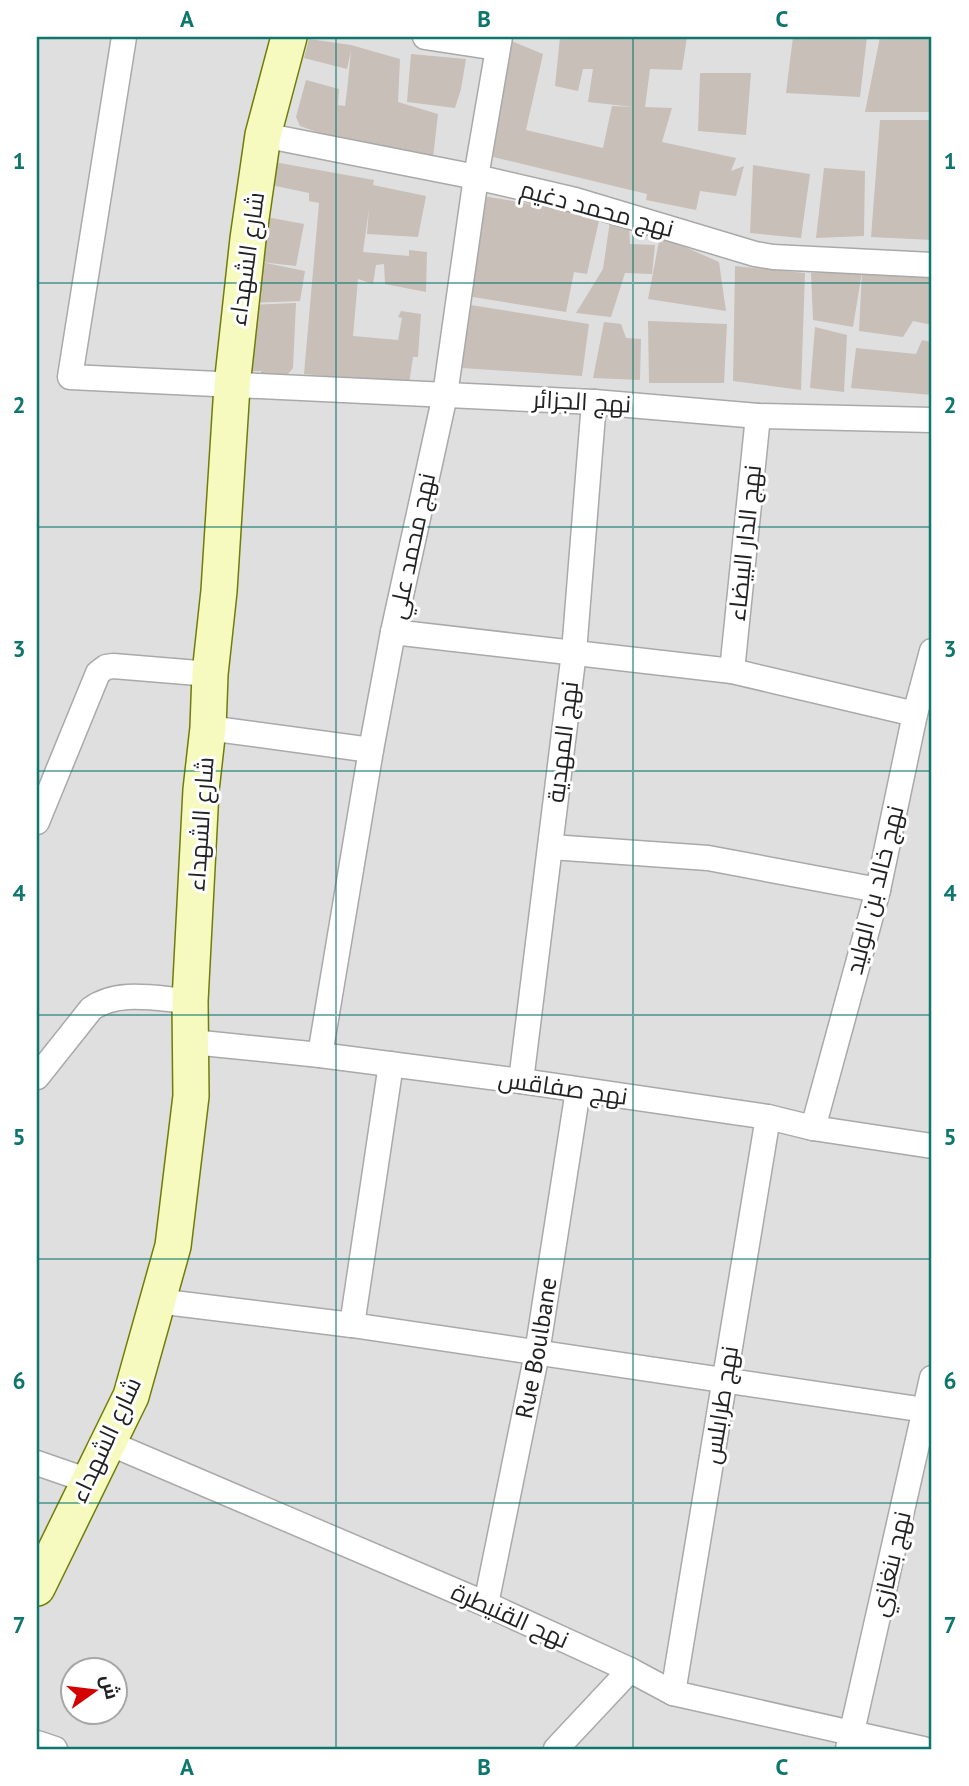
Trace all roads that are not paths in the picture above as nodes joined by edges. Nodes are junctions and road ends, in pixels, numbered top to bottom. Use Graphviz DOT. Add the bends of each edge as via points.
graph roads {
  1 [pos="124,37"];
  2 [pos="289,37"];
  3 [pos="425,37"];
  4 [pos="498,43"];
  5 [pos="263,135"];
  6 [pos="476,177"];
  7 [pos="932,265"];
  8 [pos="232,386"];
  9 [pos="445,395"];
  10 [pos="594,402"];
  11 [pos="758,416"];
  12 [pos="932,420"];
  13 [pos="393,632"];
  14 [pos="932,651"];
  15 [pos="574,652"];
  16 [pos="732,671"];
  17 [pos="210,674"];
  18 [pos="915,714"];
  19 [pos="208,728"];
  20 [pos="370,750"];
  21 [pos="37,822"];
  22 [pos="551,847"];
  23 [pos="878,890"];
  24 [pos="190,1001"];
  25 [pos="192,1042"];
  26 [pos="320,1055"];
  27 [pos="391,1064"];
  28 [pos="37,1076"];
  29 [pos="521,1081"];
  30 [pos="578,1090"];
  31 [pos="768,1117"];
  32 [pos="813,1128"];
  33 [pos="932,1146"];
  34 [pos="157,1301"];
  35 [pos="352,1325"];
  36 [pos="537,1353"];
  37 [pos="932,1378"];
  38 [pos="726,1380"];
  39 [pos="929,1410"];
  40 [pos="109,1443"];
  41 [pos="37,1463"];
  42 [pos="89,1481"];
  43 [pos="37,1588"];
  44 [pos="486,1604"];
  45 [pos="630,1670"];
  46 [pos="673,1693"];
  47 [pos="850,1740"];
  48 [pos="37,1743"];
  49 [pos="55,1749"];
  50 [pos="556,1749"];
  51 [pos="923,1749"];
  1 -- 8 [label="street, نهج الجزائر" via="70,377"];
  2 -- 5 [label="main road, شارع الشهداء"];
  3 -- 4 [label="street"];
  4 -- 6 [label="street, نهج محمد علي"];
  5 -- 6 [label="street, نهج محمد دغيم"];
  5 -- 8 [label="main road, شارع الشهداء"];
  6 -- 7 [label="street, نهج محمد دغيم" via="575,200 755,254"];
  6 -- 9 [label="street, نهج محمد علي"];
  8 -- 9 [label="street, نهج الجزائر"];
  8 -- 17 [label="main road, شارع الشهداء"];
  9 -- 10 [label="street, نهج الجزائر"];
  9 -- 13 [label="street, نهج محمد علي"];
  10 -- 11 [label="street, نهج الجزائر"];
  10 -- 15 [label="street, نهج المهدية"];
  11 -- 12 [label="street, نهج الجزائر"];
  11 -- 16 [label="street, نهج الدار البيضاء"];
  13 -- 15 [label="street"];
  13 -- 20 [label="street, نهج محمد علي"];
  14 -- 18 [label="street, نهج خالد بن الوليد"];
  15 -- 16 [label="street"];
  15 -- 22 [label="street, نهج المهدية"];
  16 -- 18 [label="street"];
  17 -- 19 [label="main road, شارع الشهداء"];
  17 -- 21 [label="street" via="113,666 98,673"];
  18 -- 23 [label="street, نهج خالد بن الوليد"];
  19 -- 20 [label="street"];
  19 -- 24 [label="main road, شارع الشهداء"];
  20 -- 26 [label="street, نهج محمد علي"];
  22 -- 23 [label="street" via="708,858"];
  22 -- 29 [label="street, نهج المهدية"];
  23 -- 32 [label="street, نهج خالد بن الوليد"];
  24 -- 25 [label="main road, شارع الشهداء"];
  24 -- 28 [label="street" via="123,997 101,1002"];
  25 -- 26 [label="street, نهج صفاقس"];
  25 -- 34 [label="main road, شارع الشهداء" via="191,1096 173,1246"];
  26 -- 27 [label="street, نهج صفاقس"];
  27 -- 29 [label="street, نهج صفاقس"];
  27 -- 35 [label="street"];
  29 -- 30 [label="street, نهج صفاقس"];
  30 -- 31 [label="street, نهج صفاقس"];
  30 -- 36 [label="street, Rue Boulbane"];
  31 -- 32 [label="street, نهج صفاقس"];
  31 -- 38 [label="street, نهج طرابلس"];
  32 -- 33 [label="street, نهج صفاقس"];
  34 -- 35 [label="street"];
  34 -- 40 [label="main road, شارع الشهداء" via="131,1396"];
  35 -- 36 [label="street"];
  36 -- 38 [label="street"];
  36 -- 44 [label="street, Rue Boulbane"];
  37 -- 39 [label="street, نهج بنغازي"];
  38 -- 39 [label="street"];
  38 -- 46 [label="street, نهج طرابلس"];
  39 -- 47 [label="street, نهج بنغازي"];
  40 -- 42 [label="main road, شارع الشهداء"];
  40 -- 44 [label="street, نهح القنيطرة"];
  41 -- 42 [label="street"];
  42 -- 43 [label="main road, شارع الشهداء"];
  44 -- 45 [label="street, نهح القنيطرة"];
  45 -- 46 [label="street, نهح القنيطرة"];
  45 -- 50 [label="street"];
  46 -- 47 [label="street, نهح القنيطرة"];
  47 -- 51 [label="street, نهح القنيطرة"];
  48 -- 49 [label="street"];
}
